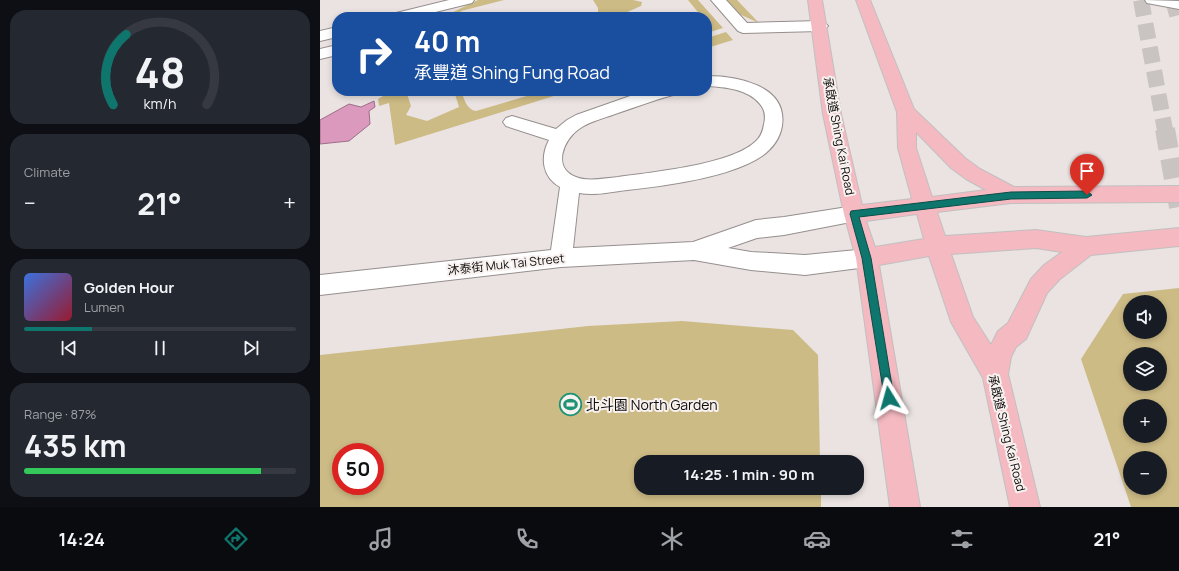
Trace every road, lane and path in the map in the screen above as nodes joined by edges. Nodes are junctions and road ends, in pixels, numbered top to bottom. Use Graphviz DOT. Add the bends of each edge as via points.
graph roads {
  1 [pos="467,0"];
  2 [pos="718,0"];
  3 [pos="815,0"];
  4 [pos="863,0"];
  5 [pos="1152,0"];
  6 [pos="1179,5"];
  7 [pos="418,12"];
  8 [pos="820,26"];
  9 [pos="332,33"];
  10 [pos="320,36"];
  11 [pos="332,51"];
  12 [pos="320,54"];
  13 [pos="712,81"];
  14 [pos="652,96"];
  15 [pos="906,112"];
  16 [pos="512,122"];
  17 [pos="559,137"];
  18 [pos="570,184"];
  19 [pos="1179,194"];
  20 [pos="1011,195"];
  21 [pos="925,205"];
  22 [pos="854,214"];
  23 [pos="1179,237"];
  24 [pos="937,246"];
  25 [pos="1086,246"];
  26 [pos="694,251"];
  27 [pos="560,258"];
  28 [pos="867,258"];
  29 [pos="320,285"];
  30 [pos="995,374"];
  31 [pos="905,507"];
  32 [pos="1025,507"];
  1 -- 7 [label="street"];
  2 -- 8 [label="street" via="743,28"];
  3 -- 8 [label="main road, 承啟道 Shing Kai Road"];
  4 -- 15 [label="main road, 承啟道 Shing Kai Road"];
  5 -- 6 [label="street"];
  8 -- 22 [label="main road, 承啟道 Shing Kai Road" via="832,114"];
  9 -- 10 [label="street"];
  11 -- 12 [label="street"];
  13 -- 18 [label="street" via="727,82 756,91 773,110 774,125 767,141 753,154 713,168 649,181 586,187"];
  14 -- 17 [label="street" via="580,120"];
  15 -- 20 [label="main road" via="958,163"];
  15 -- 21 [label="main road, 承啟道 Shing Kai Road" via="907,148"];
  16 -- 17 [label="street"];
  17 -- 18 [label="street" via="553,148 552,160 557,173"];
  18 -- 27 [label="street"];
  19 -- 20 [label="main road"];
  20 -- 21 [label="main road"];
  21 -- 22 [label="main road"];
  21 -- 24 [label="main road, 承啟道 Shing Kai Road"];
  22 -- 26 [label="street, 沐泰街 Muk Tai Street" via="756,229"];
  22 -- 28 [label="main road, 承啟道 Shing Kai Road"];
  23 -- 25 [label="main road"];
  24 -- 25 [label="main road" via="1036,239"];
  24 -- 28 [label="main road"];
  24 -- 30 [label="main road, 承啟道 Shing Kai Road" via="963,322"];
  25 -- 30 [label="main road" via="1052,272 1039,286 1017,331 1008,339 999,356"];
  26 -- 27 [label="street, 沐泰街 Muk Tai Street"];
  26 -- 28 [label="street, 沐泰街 Muk Tai Street" via="751,261 805,265"];
  27 -- 29 [label="street, 沐泰街 Muk Tai Street"];
  28 -- 31 [label="main road, 承啟道 Shing Kai Road"];
  30 -- 32 [label="main road, 承啟道 Shing Kai Road"];
}
